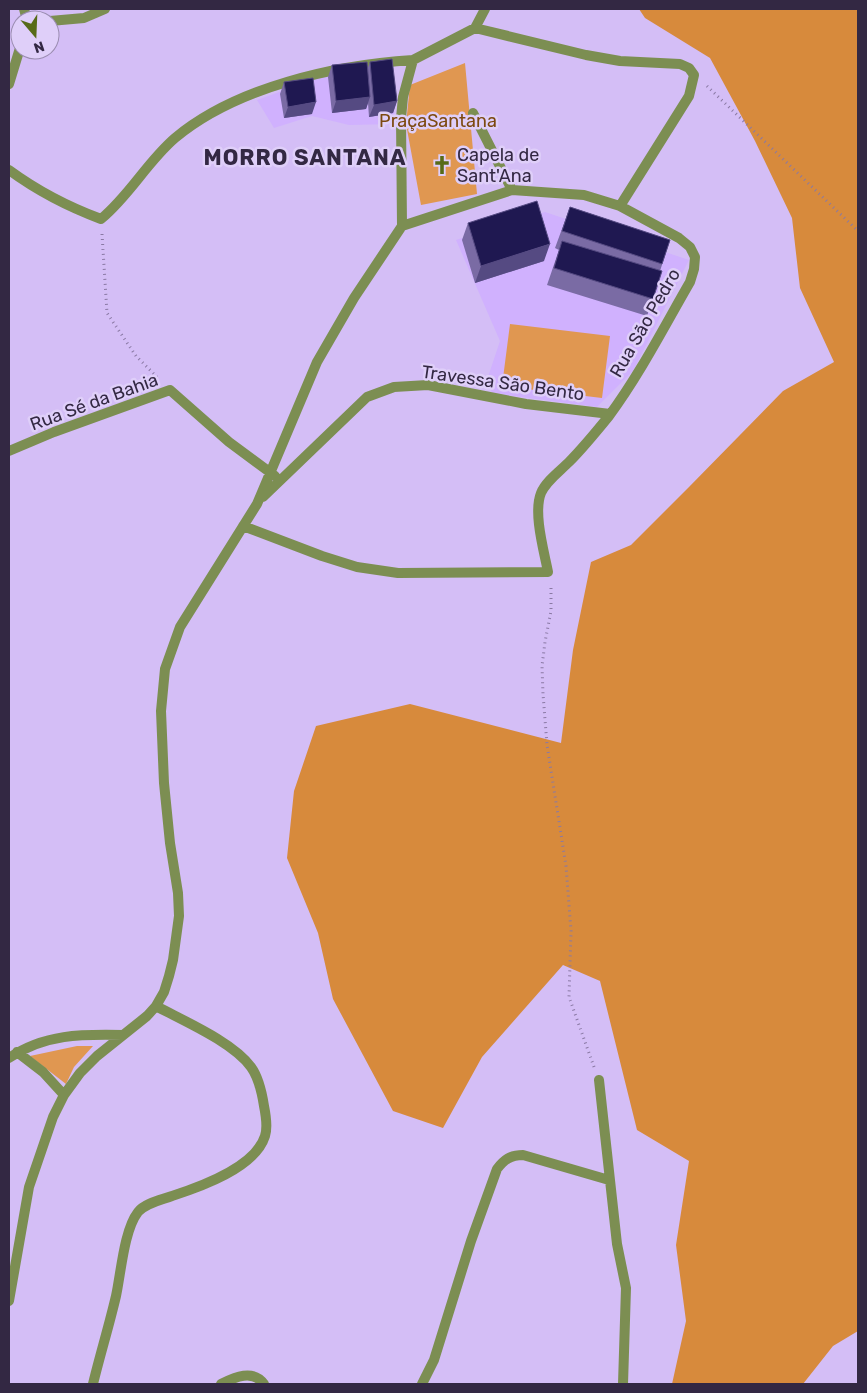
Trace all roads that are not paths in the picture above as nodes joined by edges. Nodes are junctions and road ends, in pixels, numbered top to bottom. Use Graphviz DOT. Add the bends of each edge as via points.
graph roads {
  1 [pos="105,9"];
  2 [pos="485,9"];
  3 [pos="60,20"];
  4 [pos="475,28"];
  5 [pos="16,60"];
  6 [pos="412,60"];
  7 [pos="9,84"];
  8 [pos="473,113"];
  9 [pos="9,170"];
  10 [pos="512,190"];
  11 [pos="620,206"];
  12 [pos="402,226"];
  13 [pos="610,414"];
  14 [pos="9,451"];
  15 [pos="270,474"];
  16 [pos="280,479"];
  17 [pos="256,504"];
  18 [pos="243,526"];
  19 [pos="156,1006"];
  20 [pos="123,1036"];
  21 [pos="13,1055"];
  22 [pos="599,1080"];
  23 [pos="64,1094"];
  24 [pos="609,1180"];
  25 [pos="9,1301"];
  26 [pos="93,1384"];
  27 [pos="221,1384"];
  28 [pos="264,1384"];
  29 [pos="422,1384"];
  30 [pos="623,1384"];
  1 -- 3 [label="street" via="84,18"];
  2 -- 4 [label="street"];
  4 -- 6 [label="street"];
  4 -- 11 [label="street" via="586,55 680,64 689,68 694,75 689,96"];
  5 -- 7 [label="street"];
  6 -- 9 [label="street" via="376,62 308,76 256,93 208,114 174,139 101,219 36,190"];
  6 -- 12 [label="street" via="401,118"];
  8 -- 10 [label="street"];
  10 -- 11 [label="street, Rua São Pedro" via="584,195"];
  10 -- 12 [label="street, Rua São Pedro"];
  11 -- 13 [label="street, Rua São Pedro" via="679,238 690,247 695,257 690,282 643,366"];
  12 -- 15 [label="street" via="354,298 317,362"];
  13 -- 16 [label="street, Travessa São Bento" via="526,404 428,385 394,387 367,397"];
  13 -- 18 [label="street, Rua São Pedro" via="541,493 540,525 548,572 398,572 357,567"];
  14 -- 15 [label="street, Rua Sé da Bahia" via="170,390"];
  15 -- 16 [label="street, Rua Sé da Bahia"];
  15 -- 17 [label="street"];
  16 -- 17 [label="street, Travessa São Bento"];
  17 -- 18 [label="street"];
  18 -- 19 [label="street" via="180,627 165,669 161,710 164,783 179,916 173,960 164,992"];
  19 -- 20 [label="street"];
  19 -- 26 [label="street" via="225,1044 251,1067 262,1095 265,1136 251,1156 238,1167 138,1212 127,1240"];
  20 -- 21 [label="street" via="54,1038"];
  20 -- 23 [label="street" via="93,1060"];
  21 -- 23 [label="street" via="43,1072"];
  22 -- 24 [label="street"];
  23 -- 25 [label="street" via="29,1187"];
  24 -- 29 [label="street" via="523,1155 514,1155 504,1161 497,1169 440,1342"];
  24 -- 30 [label="street" via="626,1288"];
  27 -- 28 [label="street" via="250,1375 258,1377"];
}
